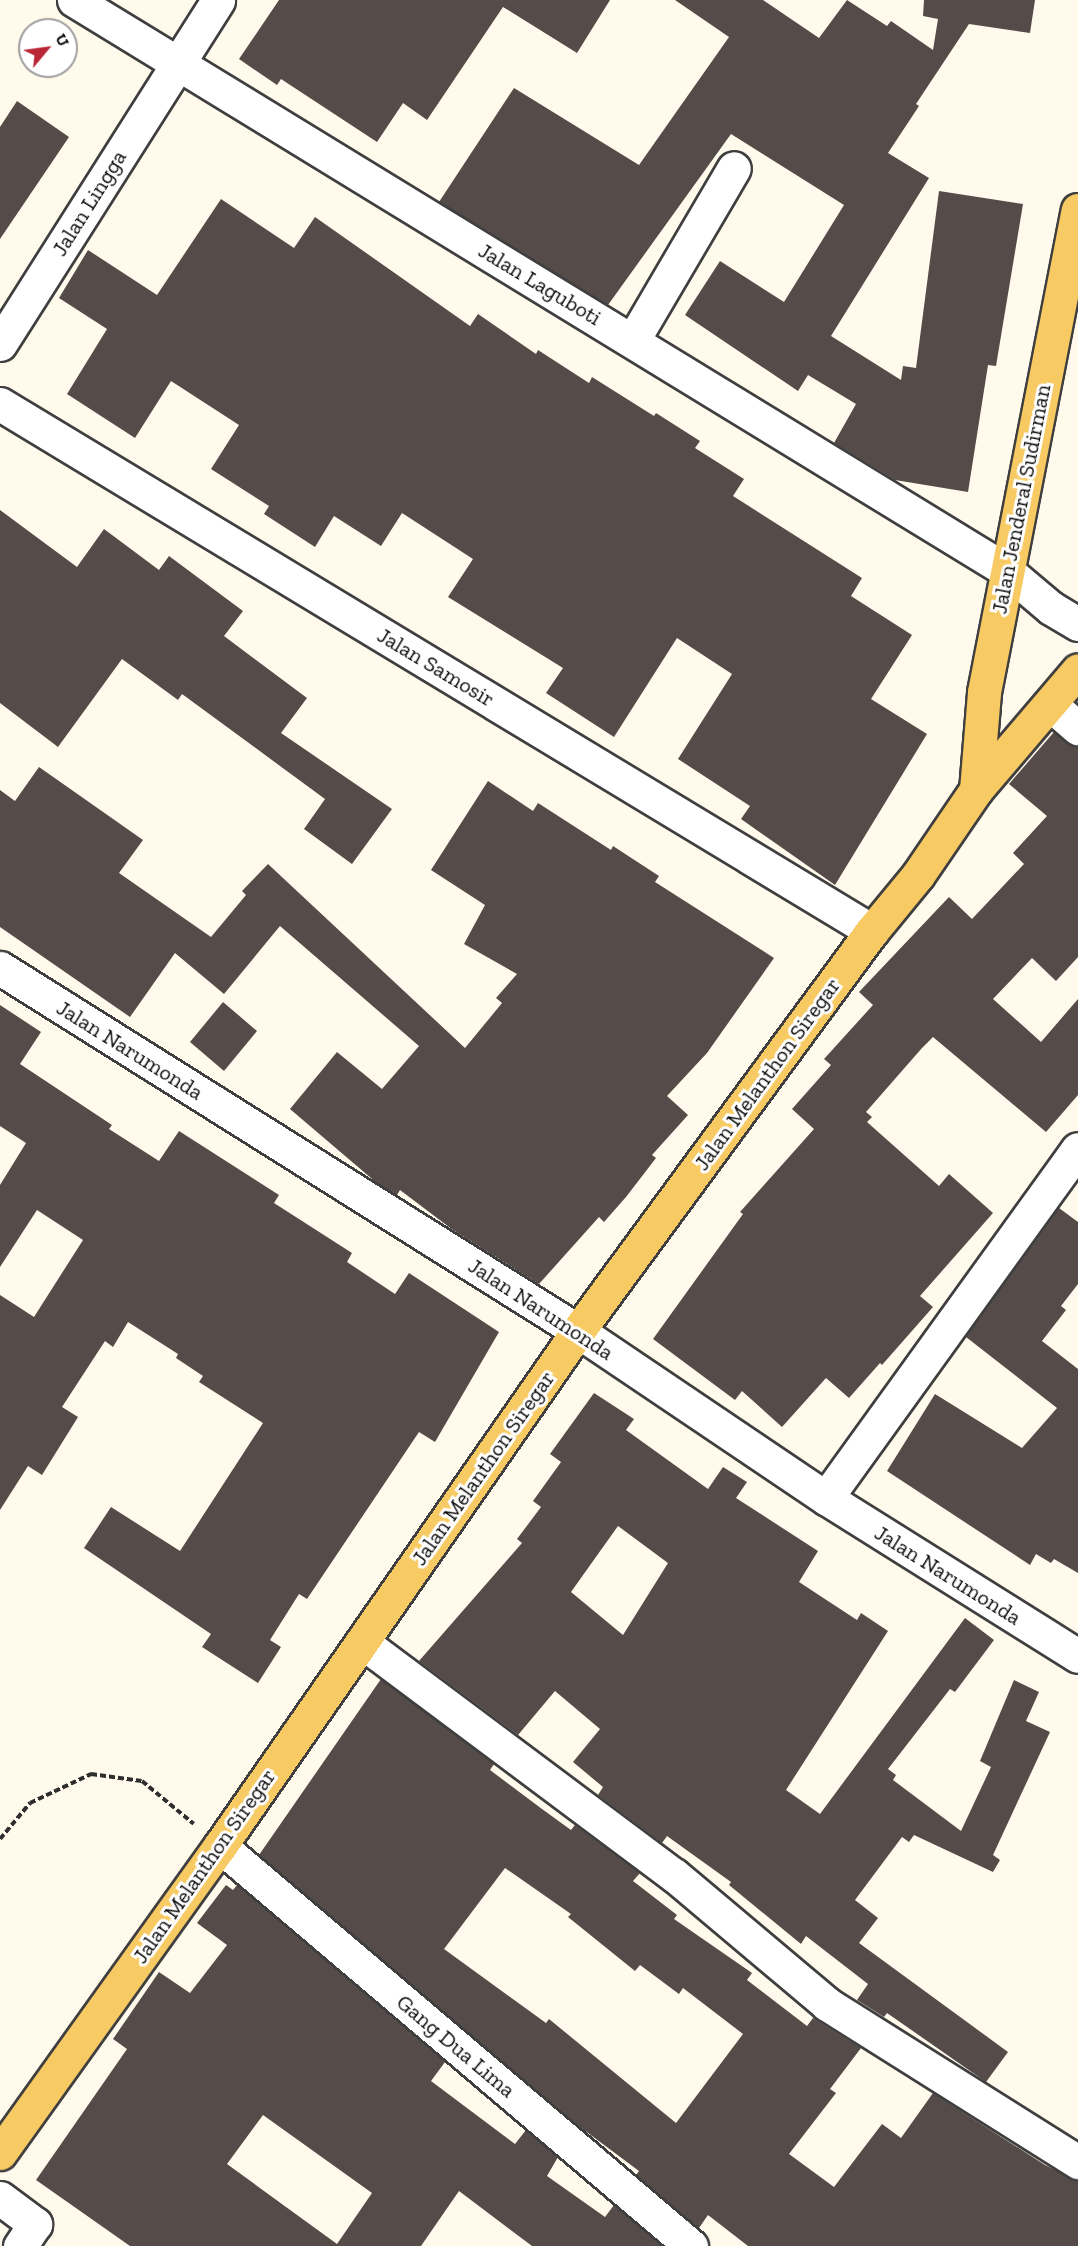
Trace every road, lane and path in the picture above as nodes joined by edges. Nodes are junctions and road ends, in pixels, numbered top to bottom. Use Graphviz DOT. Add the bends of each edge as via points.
graph roads {
  1 [pos="74,0"];
  2 [pos="218,0"];
  3 [pos="177,63"];
  4 [pos="734,168"];
  5 [pos="1078,210"];
  6 [pos="633,340"];
  7 [pos="0,344"];
  8 [pos="0,404"];
  9 [pos="1006,570"];
  10 [pos="1078,624"];
  11 [pos="1078,670"];
  12 [pos="1050,704"];
  13 [pos="1078,728"];
  14 [pos="976,790"];
  15 [pos="872,931"];
  16 [pos="0,969"];
  17 [pos="1078,1149"];
  18 [pos="578,1331"];
  19 [pos="826,1498"];
  20 [pos="362,1642"];
  21 [pos="1078,1656"];
  22 [pos="0,1839"];
  23 [pos="220,1846"];
  24 [pos="0,2153"];
  25 [pos="1078,2162"];
  26 [pos="0,2198"];
  27 [pos="21,2246"];
  28 [pos="692,2246"];
  1 -- 3 [label="street, Jalan Laguboti"];
  2 -- 3 [label="street, Jalan Lingga"];
  3 -- 6 [label="street, Jalan Laguboti"];
  3 -- 7 [label="street, Jalan Lingga"];
  4 -- 6 [label="street"];
  5 -- 9 [label="main road, Jalan Jenderal Sudirman"];
  6 -- 9 [label="street, Jalan Laguboti"];
  8 -- 15 [label="street, Jalan Samosir"];
  9 -- 10 [label="street, Jalan Laguboti" via="1051,608"];
  9 -- 14 [label="main road, Jalan Jenderal Sudirman" via="984,692"];
  11 -- 12 [label="main road, Jalan Melanthon Siregar"];
  12 -- 13 [label="street"];
  12 -- 14 [label="main road, Jalan Melanthon Siregar"];
  14 -- 15 [label="main road, Jalan Melanthon Siregar" via="918,875"];
  15 -- 18 [label="main road, Jalan Melanthon Siregar"];
  16 -- 18 [label="street, Jalan Narumonda"];
  17 -- 19 [label="street"];
  18 -- 19 [label="street, Jalan Narumonda"];
  18 -- 20 [label="main road, Jalan Melanthon Siregar"];
  19 -- 21 [label="street, Jalan Narumonda"];
  20 -- 23 [label="main road, Jalan Melanthon Siregar"];
  20 -- 25 [label="street" via="674,1875 827,2004"];
  22 -- 23 [label="path" via="30,1803 91,1774 142,1781"];
  23 -- 24 [label="main road, Jalan Melanthon Siregar"];
  23 -- 28 [label="street, Gang Dua Lima"];
  26 -- 27 [label="street" via="35,2224"];
}
